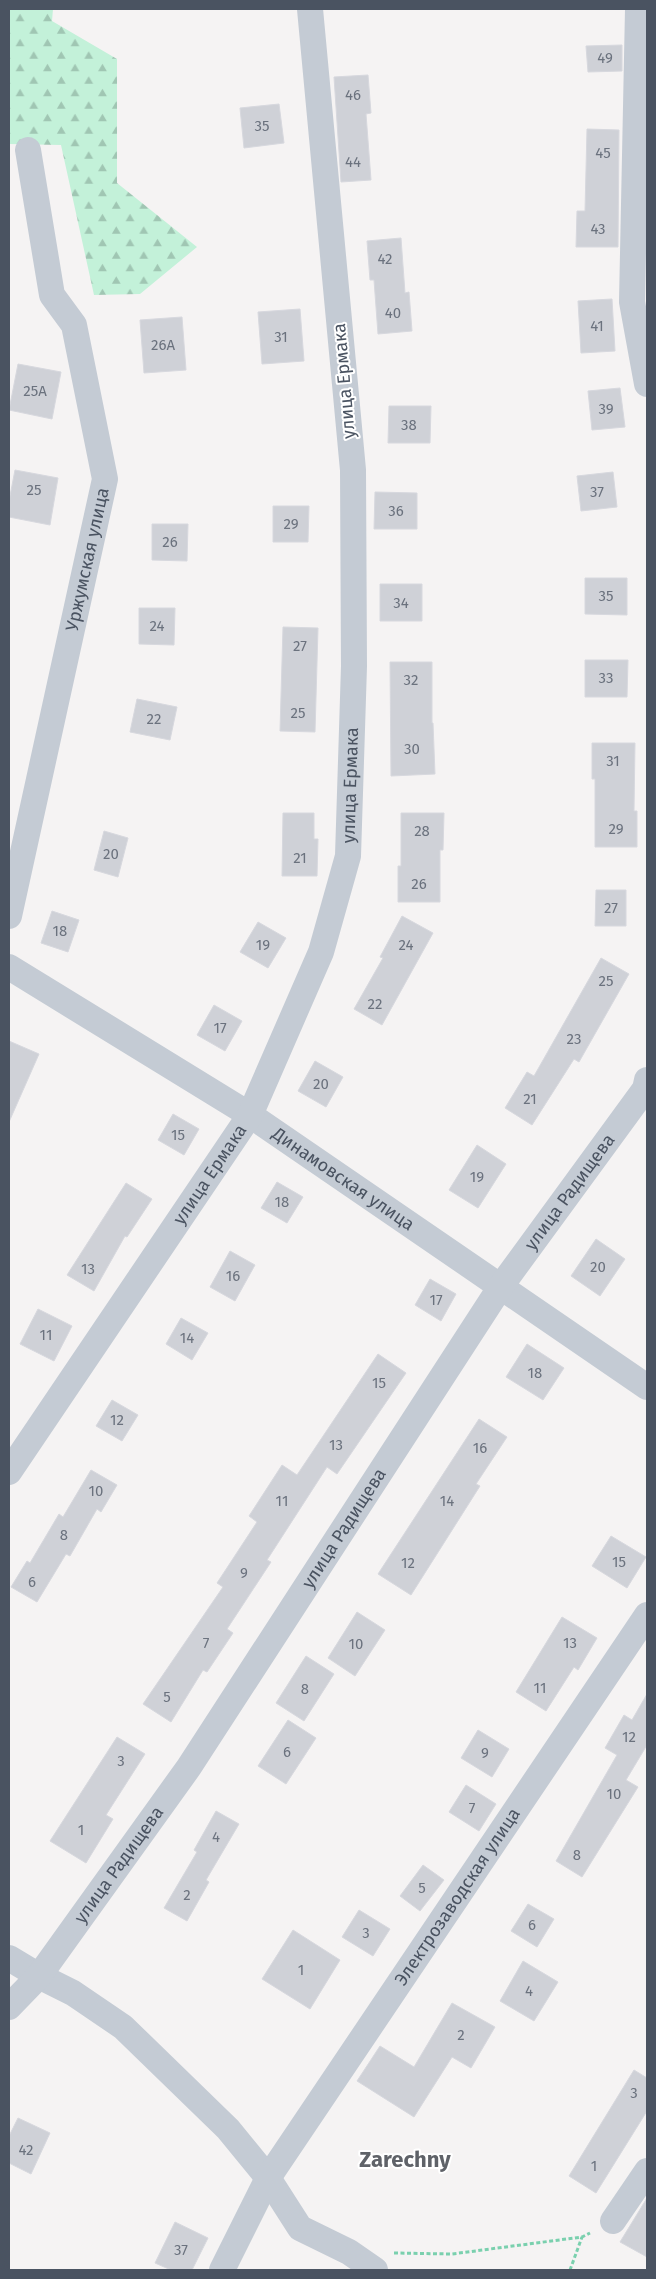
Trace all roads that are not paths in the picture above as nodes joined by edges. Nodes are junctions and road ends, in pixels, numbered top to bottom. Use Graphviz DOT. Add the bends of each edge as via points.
graph roads {
  1 [pos="310,9"];
  2 [pos="638,9"];
  3 [pos="28,150"];
  4 [pos="647,384"];
  5 [pos="9,916"];
  6 [pos="9,967"];
  7 [pos="647,1080"];
  8 [pos="250,1115"];
  9 [pos="501,1286"];
  10 [pos="647,1386"];
  11 [pos="9,1472"];
  12 [pos="647,1614"];
  13 [pos="9,1958"];
  14 [pos="39,1976"];
  15 [pos="9,2006"];
  16 [pos="647,2171"];
  17 [pos="268,2178"];
  18 [pos="613,2221"];
  19 [pos="222,2270"];
  20 [pos="375,2270"];
  1 -- 8 [label="street, улица Ермака" via="353,470 354,666 348,856 322,952"];
  2 -- 4 [label="street" via="632,302"];
  3 -- 5 [label="street, Уржумская улица" via="52,295 74,325 105,479"];
  6 -- 8 [label="street, Динамовская улица"];
  7 -- 9 [label="street, улица Радищева" via="646,1089"];
  8 -- 9 [label="street, Динамовская улица"];
  8 -- 11 [label="street, улица Ермака"];
  9 -- 10 [label="street, Динамовская улица"];
  9 -- 14 [label="street, улица Радищева" via="189,1767"];
  12 -- 17 [label="street, Электрозаводская улица"];
  13 -- 14 [label="street"];
  14 -- 15 [label="street, улица Радищева"];
  14 -- 17 [label="street" via="73,1993 123,2027 228,2129"];
  16 -- 18 [label="street"];
  17 -- 19 [label="street, Электрозаводская улица"];
  17 -- 20 [label="street" via="300,2228 349,2252"];
}
